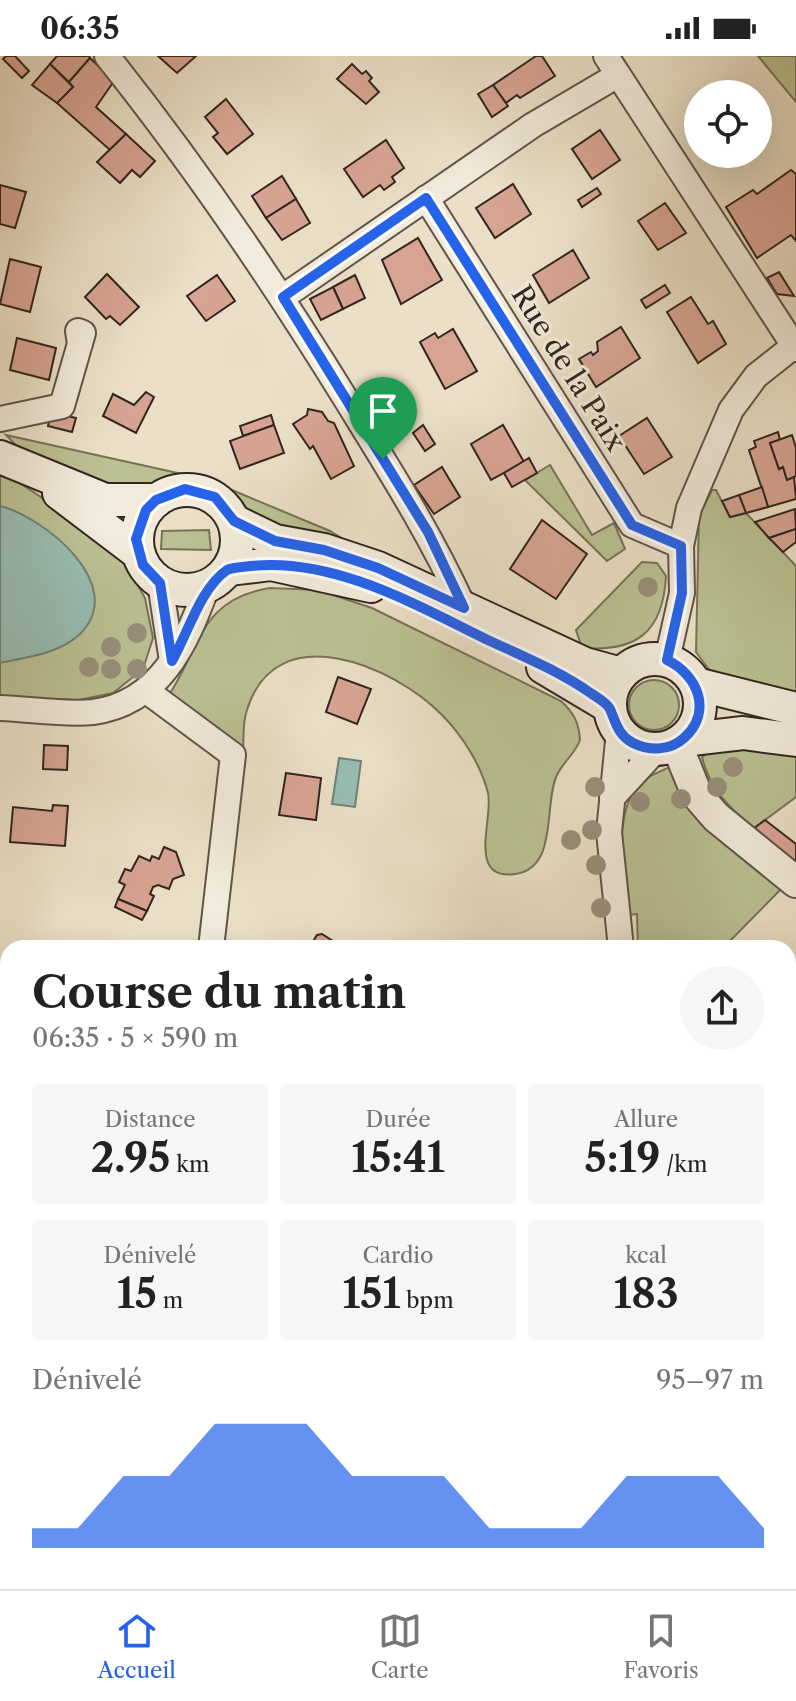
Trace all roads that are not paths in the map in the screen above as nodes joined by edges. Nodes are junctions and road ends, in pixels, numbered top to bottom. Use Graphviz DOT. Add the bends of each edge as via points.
graph roads {
  1 [pos="107,56"];
  2 [pos="612,66"];
  3 [pos="426,198"];
  4 [pos="283,297"];
  5 [pos="80,344"];
  6 [pos="795,348"];
  7 [pos="0,419"];
  8 [pos="0,457"];
  9 [pos="31,471"];
  10 [pos="156,500"];
  11 [pos="234,521"];
  12 [pos="681,546"];
  13 [pos="138,553"];
  14 [pos="218,578"];
  15 [pos="160,583"];
  16 [pos="464,608"];
  17 [pos="667,660"];
  18 [pos="172,661"];
  19 [pos="621,674"];
  20 [pos="696,684"];
  21 [pos="148,692"];
  22 [pos="0,708"];
  23 [pos="796,709"];
  24 [pos="614,719"];
  25 [pos="796,740"];
  26 [pos="672,744"];
  27 [pos="612,798"];
  28 [pos="796,882"];
  29 [pos="212,940"];
  30 [pos="620,940"];
  1 -- 4 [label="street" via="180,147"];
  2 -- 3 [label="street"];
  2 -- 6 [label="street"];
  3 -- 4 [label="street"];
  3 -- 12 [label="street, Rue de la Paix" via="632,525"];
  4 -- 16 [label="street" via="428,532"];
  5 -- 7 [label="street" via="62,406"];
  6 -- 12 [label="street" via="756,376 731,410 689,508"];
  8 -- 9 [label="main road"];
  9 -- 10 [label="main road" via="105,500"];
  9 -- 13 [label="main road"];
  10 -- 11 [label="main road" via="170,492 200,491 226,508"];
  10 -- 13 [label="main road" via="139,524"];
  11 -- 14 [label="main road" via="238,544"];
  11 -- 16 [label="main road" via="275,541 378,568"];
  12 -- 17 [label="street" via="682,593"];
  13 -- 15 [label="main road"];
  14 -- 15 [label="main road" via="175,589"];
  14 -- 18 [label="street"];
  14 -- 24 [label="main road" via="271,564 374,587 572,681"];
  15 -- 18 [label="street"];
  16 -- 19 [label="main road" via="585,664"];
  17 -- 19 [label="main road" via="642,661"];
  17 -- 20 [label="main road" via="689,673"];
  18 -- 21 [label="street"];
  19 -- 24 [label="main road" via="613,687"];
  20 -- 23 [label="main road"];
  20 -- 26 [label="main road" via="699,714"];
  21 -- 22 [label="street" via="92,712"];
  21 -- 29 [label="street" via="233,755"];
  24 -- 26 [label="main road" via="630,741"];
  24 -- 27 [label="street"];
  25 -- 26 [label="main road" via="743,733"];
  26 -- 27 [label="street"];
  26 -- 28 [label="street" via="697,795 716,817"];
  27 -- 30 [label="street" via="609,832"];
}
